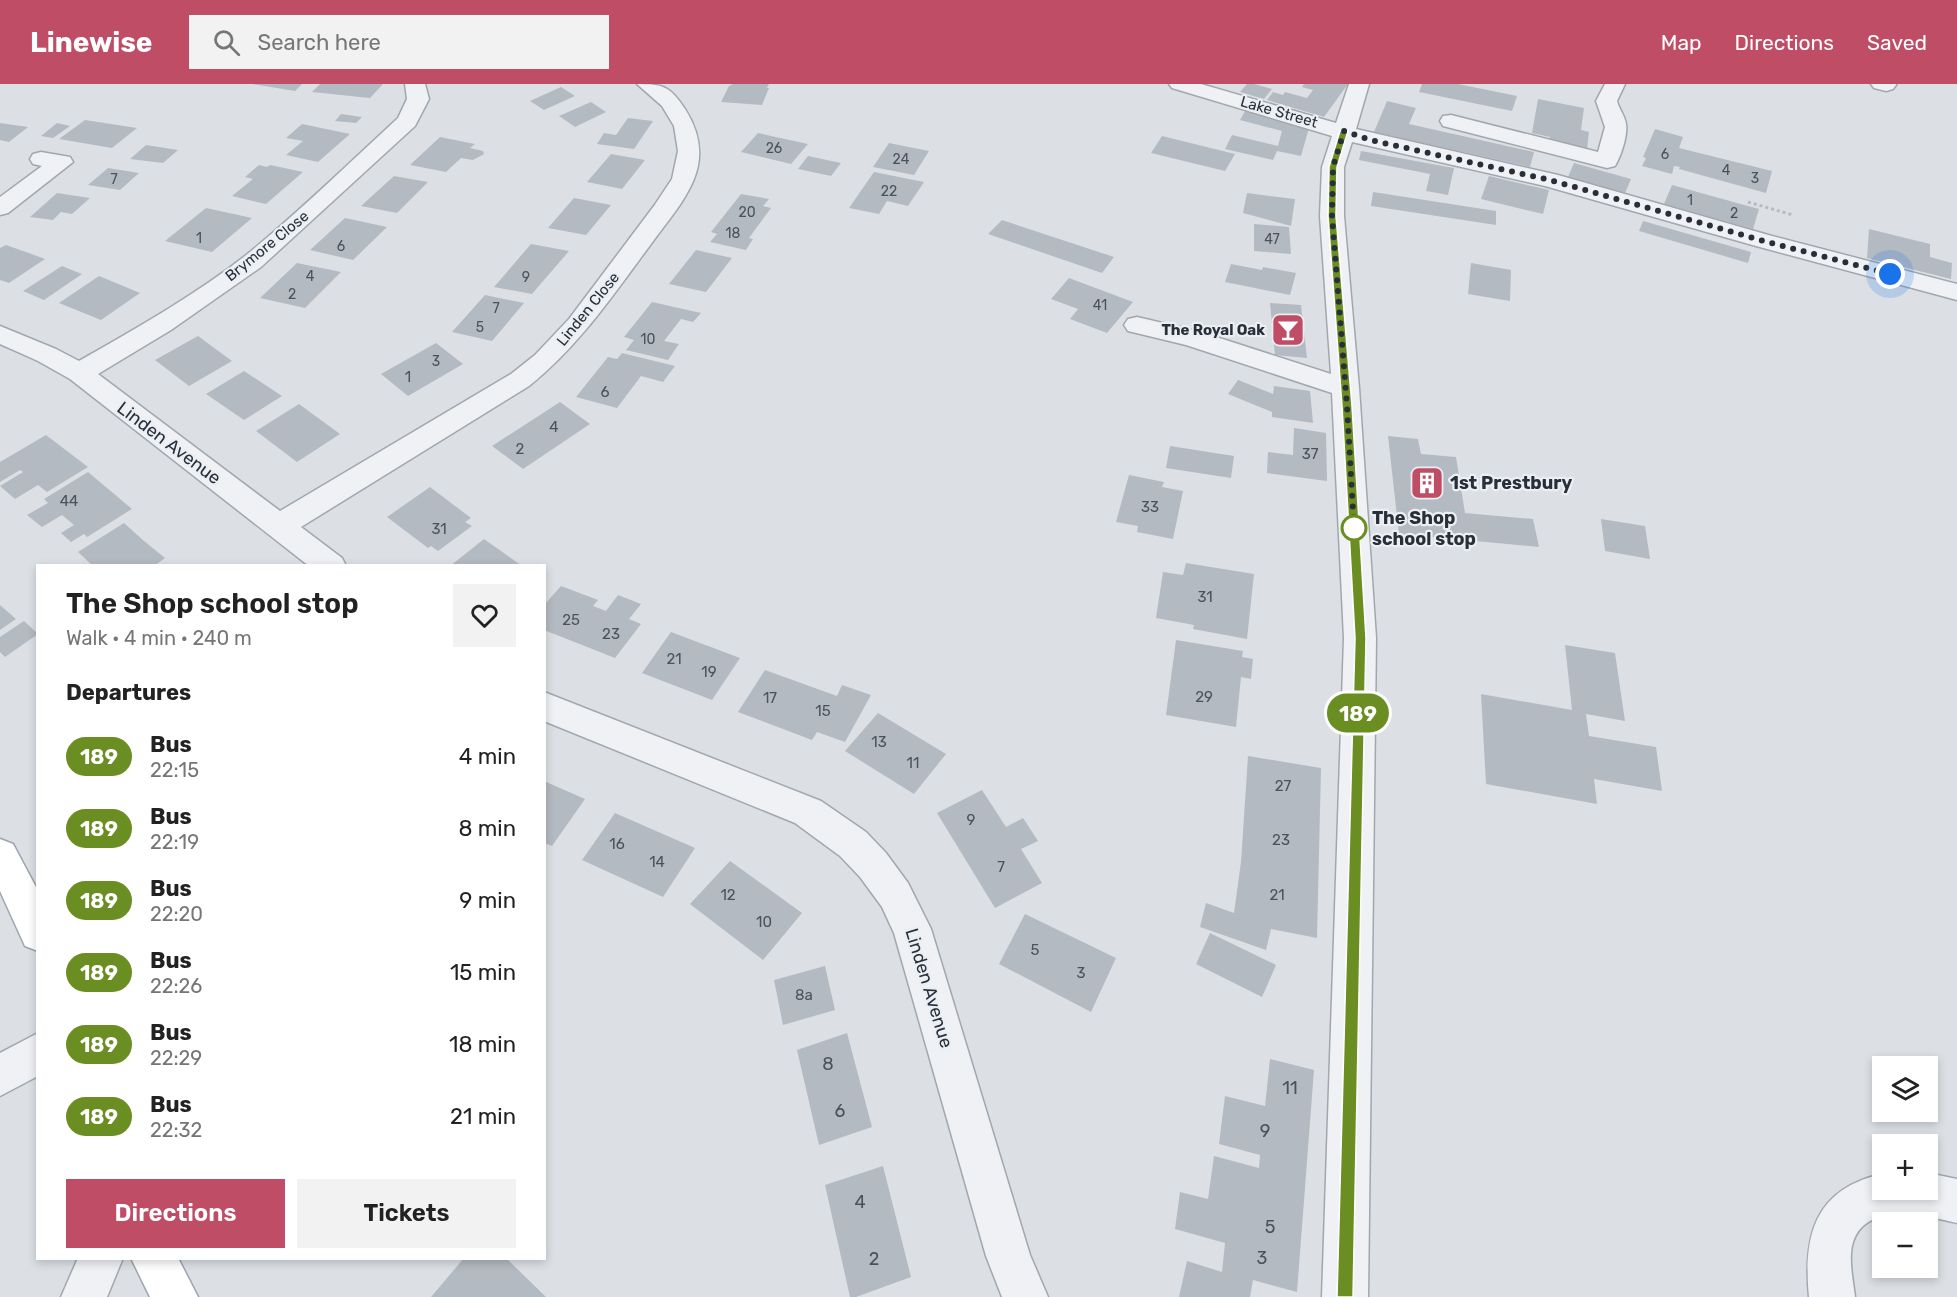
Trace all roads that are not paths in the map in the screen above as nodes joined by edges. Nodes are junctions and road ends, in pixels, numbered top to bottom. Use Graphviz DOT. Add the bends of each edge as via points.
graph roads {
  1 [pos="415,84"];
  2 [pos="647,84"];
  3 [pos="1179,84"];
  4 [pos="1359,84"];
  5 [pos="1615,84"];
  6 [pos="1881,84"];
  7 [pos="1886,85"];
  8 [pos="1451,121"];
  9 [pos="1344,131"];
  10 [pos="1564,150"];
  11 [pos="85,166"];
  12 [pos="1550,180"];
  13 [pos="0,208"];
  14 [pos="1957,292"];
  15 [pos="1137,325"];
  16 [pos="4,340"];
  17 [pos="79,373"];
  18 [pos="1346,388"];
  19 [pos="278,526"];
  20 [pos="328,564"];
  21 [pos="546,707"];
  22 [pos="0,856"];
  23 [pos="36,929"];
  24 [pos="36,1054"];
  25 [pos="0,1076"];
  26 [pos="1957,1201"];
  27 [pos="100,1260"];
  28 [pos="154,1260"];
  29 [pos="84,1297"];
  30 [pos="175,1297"];
  31 [pos="1025,1297"];
  32 [pos="1345,1297"];
  33 [pos="1832,1297"];
  1 -- 17 [label="street, Brymore Close" via="418,99 407,121 279,240 210,292"];
  2 -- 19 [label="street, Linden Close" via="670,102 685,126 688,165 664,209 578,325 544,361 492,399"];
  3 -- 9 [label="street, Lake Street"];
  4 -- 9 [label="street"];
  5 -- 10 [label="street" via="1607,96 1608,111 1615,124 1607,160"];
  6 -- 7 [label="street"];
  8 -- 10 [label="street"];
  9 -- 12 [label="street, Lake Street"];
  9 -- 18 [label="street" via="1333,167 1332,216"];
  10 -- 12 [label="street"];
  11 -- 13 [label="street" via="51,161"];
  12 -- 14 [label="street, Lake Street"];
  15 -- 18 [label="street" via="1192,338"];
  16 -- 17 [label="street, Linden Avenue" via="47,355"];
  17 -- 19 [label="street, Linden Avenue"];
  18 -- 32 [label="street" via="1360,638"];
  19 -- 20 [label="street, Linden Avenue"];
  21 -- 31 [label="street, Linden Avenue" via="808,812 853,844 873,865 895,895 912,929 1008,1256"];
  22 -- 23 [label="main road"];
  24 -- 25 [label="street"];
  26 -- 33 [label="street" via="1900,1191 1869,1198 1848,1212 1833,1233"];
  27 -- 29 [label="street"];
  28 -- 30 [label="main road"];
}
